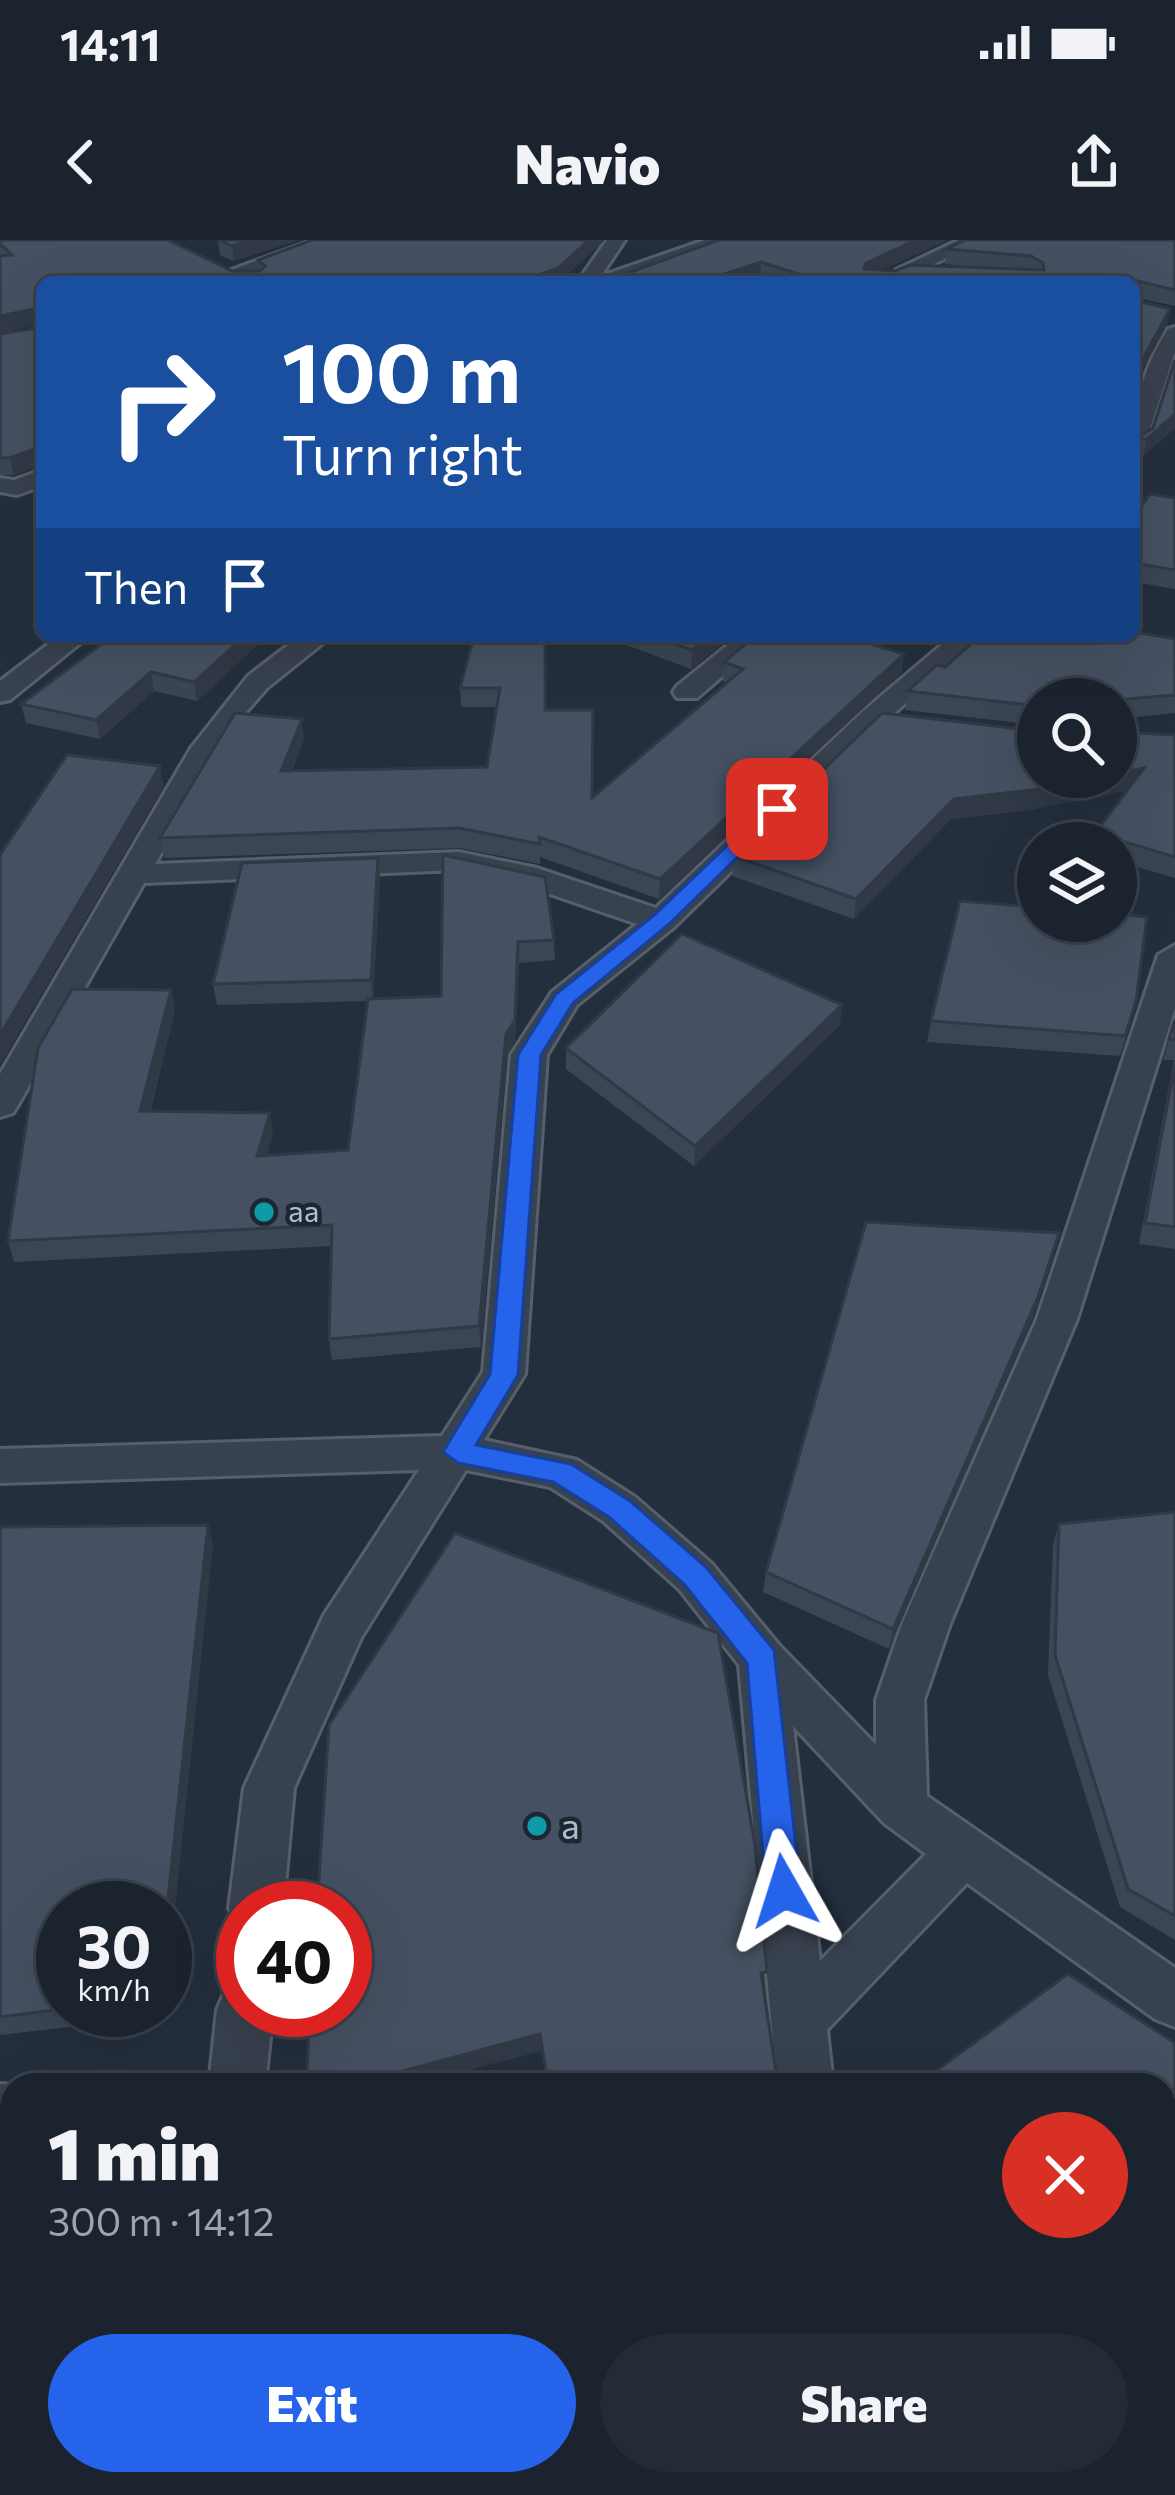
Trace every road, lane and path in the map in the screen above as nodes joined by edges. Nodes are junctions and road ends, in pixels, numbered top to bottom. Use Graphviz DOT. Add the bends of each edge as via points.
graph roads {
  1 [pos="332,240"];
  2 [pos="616,240"];
  3 [pos="697,240"];
  4 [pos="723,240"];
  5 [pos="975,240"];
  6 [pos="211,264"];
  7 [pos="956,273"];
  8 [pos="238,276"];
  9 [pos="247,276"];
  10 [pos="594,276"];
  11 [pos="602,276"];
  12 [pos="604,276"];
  13 [pos="1175,334"];
  14 [pos="1140,424"];
  15 [pos="36,479"];
  16 [pos="6,489"];
  17 [pos="68,642"];
  18 [pos="310,642"];
  19 [pos="750,642"];
  20 [pos="961,642"];
  21 [pos="687,692"];
  22 [pos="0,694"];
  23 [pos="871,719"];
  24 [pos="916,725"];
  25 [pos="133,874"];
  26 [pos="661,921"];
  27 [pos="1175,955"];
  28 [pos="0,1105"];
  29 [pos="458,1452"];
  30 [pos="0,1466"];
  31 [pos="763,1660"];
  32 [pos="902,1807"];
  33 [pos="964,1851"];
  34 [pos="259,1881"];
  35 [pos="1175,2000"];
  36 [pos="798,2021"];
  37 [pos="242,2037"];
  38 [pos="238,2073"];
  39 [pos="804,2073"];
  1 -- 9 [label="street"];
  2 -- 10 [label="street"];
  3 -- 11 [label="street"];
  4 -- 12 [label="street"];
  5 -- 7 [label="street" via="900,272"];
  6 -- 8 [label="street"];
  13 -- 14 [label="street"];
  15 -- 16 [label="street"];
  17 -- 22 [label="street"];
  18 -- 25 [label="street" via="274,665 222,727"];
  19 -- 21 [label="street"];
  20 -- 23 [label="street"];
  23 -- 24 [label="street"];
  23 -- 26 [label="street"];
  25 -- 26 [label="street" via="459,861"];
  25 -- 28 [label="street"];
  26 -- 29 [label="street" via="564,999 530,1055 504,1375"];
  27 -- 32 [label="street" via="1057,1318 900,1700"];
  29 -- 30 [label="street"];
  29 -- 31 [label="street" via="560,1472 619,1509 695,1576"];
  29 -- 34 [label="street" via="340,1629 268,1788"];
  31 -- 32 [label="street"];
  31 -- 36 [label="street"];
  32 -- 33 [label="street"];
  33 -- 35 [label="street"];
  33 -- 36 [label="street"];
  36 -- 39 [label="street"];
  37 -- 38 [label="street"];
}
